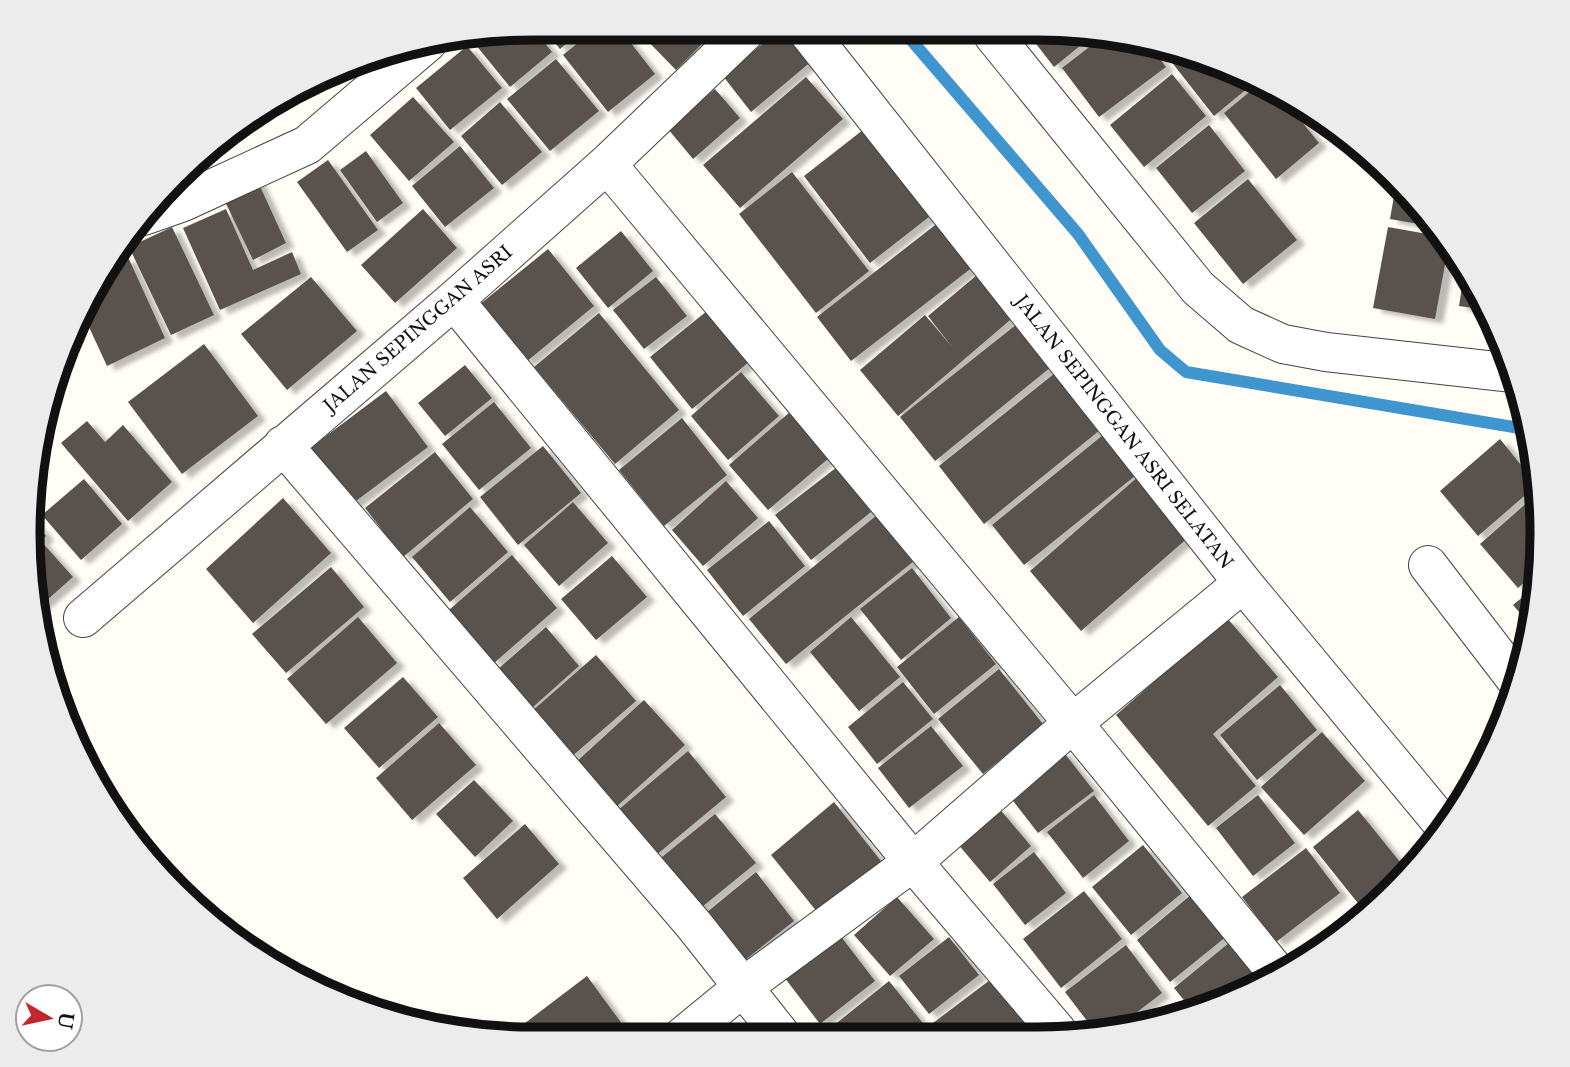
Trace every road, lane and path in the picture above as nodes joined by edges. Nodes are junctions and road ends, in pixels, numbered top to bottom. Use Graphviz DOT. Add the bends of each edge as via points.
graph roads {
  1 [pos="737,40"];
  2 [pos="814,40"];
  3 [pos="997,40"];
  4 [pos="412,56"];
  5 [pos="607,164"];
  6 [pos="162,209"];
  7 [pos="454,300"];
  8 [pos="1503,372"];
  9 [pos="283,445"];
  10 [pos="1428,565"];
  11 [pos="1243,583"];
  12 [pos="83,618"];
  13 [pos="1510,672"];
  14 [pos="1073,723"];
  15 [pos="1439,819"];
  16 [pos="913,862"];
  17 [pos="1272,967"];
  18 [pos="743,987"];
  19 [pos="1053,1026"];
  20 [pos="694,1027"];
  21 [pos="775,1027"];
  1 -- 5 [label="street, JALAN SEPINGGAN ASRI"];
  2 -- 11 [label="street, JALAN SEPINGGAN ASRI SELATAN"];
  3 -- 8 [label="street" via="1198,288 1241,325 1283,344 1326,352"];
  4 -- 6 [label="street" via="307,145"];
  5 -- 7 [label="street, JALAN SEPINGGAN ASRI"];
  5 -- 14 [label="street"];
  7 -- 9 [label="street, JALAN SEPINGGAN ASRI"];
  7 -- 16 [label="street"];
  9 -- 12 [label="street, JALAN SEPINGGAN ASRI"];
  9 -- 18 [label="street"];
  10 -- 13 [label="street"];
  11 -- 14 [label="street"];
  11 -- 15 [label="street, JALAN SEPINGGAN ASRI SELATAN"];
  14 -- 16 [label="street"];
  14 -- 17 [label="street"];
  16 -- 18 [label="street"];
  16 -- 19 [label="street"];
  18 -- 20 [label="street"];
  18 -- 21 [label="street"];
}
